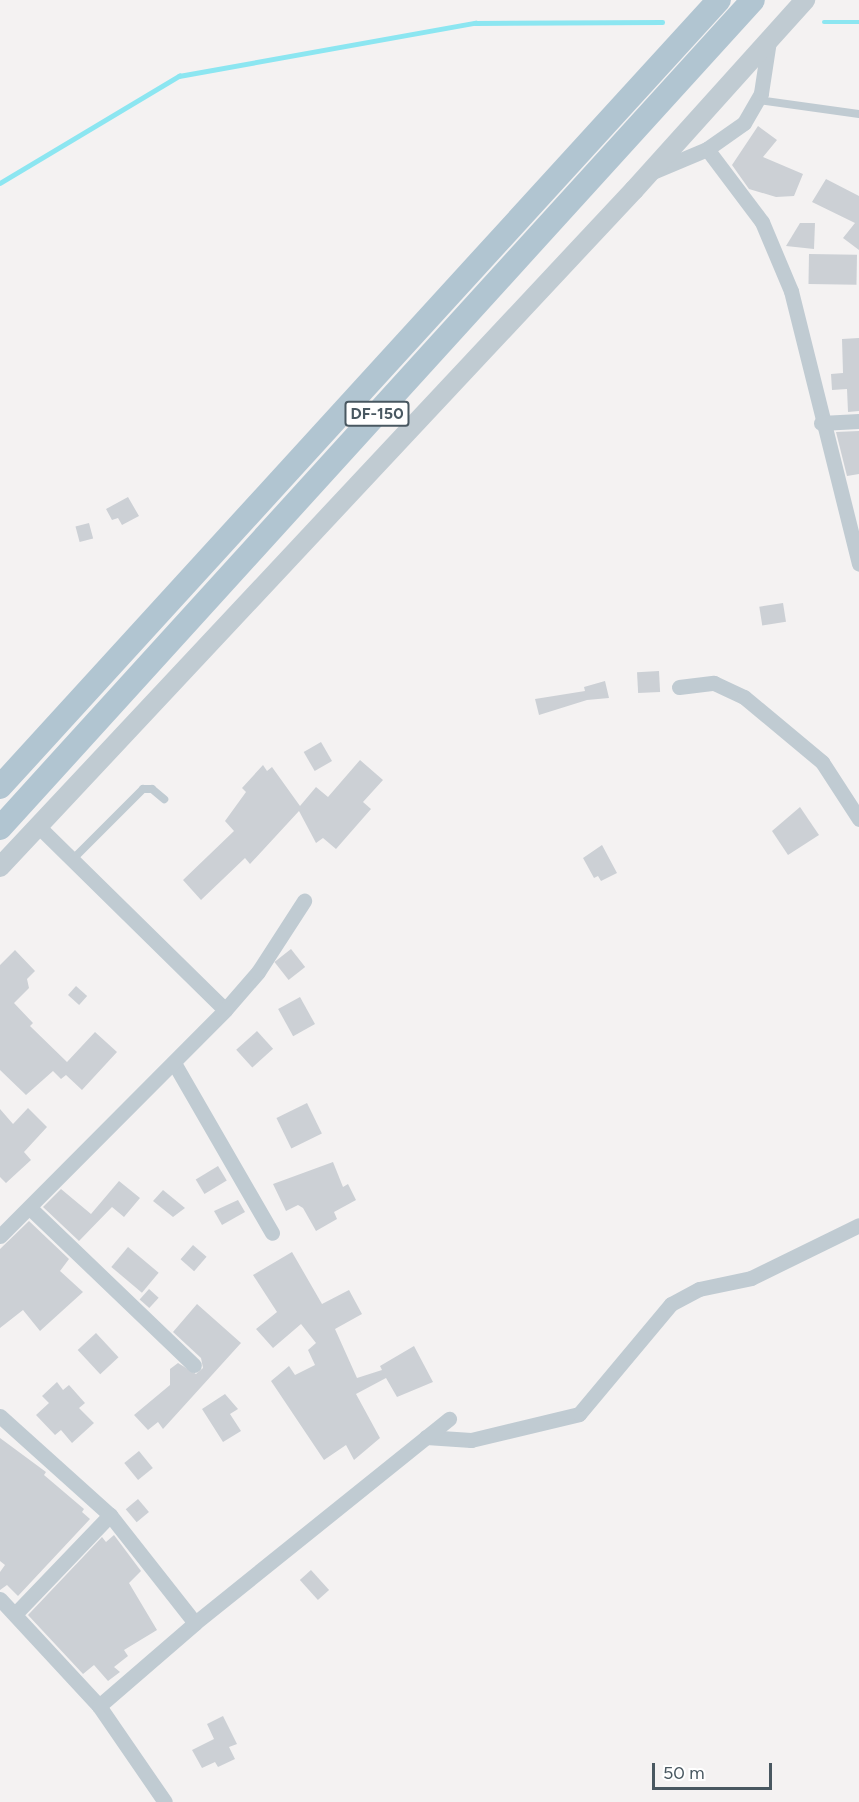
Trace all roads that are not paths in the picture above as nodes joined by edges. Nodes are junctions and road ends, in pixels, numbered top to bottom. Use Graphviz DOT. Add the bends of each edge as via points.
graph roads {
  1 [pos="719,0"];
  2 [pos="753,0"];
  3 [pos="805,0"];
  4 [pos="769,39"];
  5 [pos="758,100"];
  6 [pos="859,114"];
  7 [pos="707,149"];
  8 [pos="647,174"];
  9 [pos="859,421"];
  10 [pos="821,423"];
  11 [pos="859,564"];
  12 [pos="679,687"];
  13 [pos="0,787"];
  14 [pos="165,799"];
  15 [pos="859,819"];
  16 [pos="38,826"];
  17 [pos="0,828"];
  18 [pos="73,859"];
  19 [pos="0,867"];
  20 [pos="304,901"];
  21 [pos="225,1010"];
  22 [pos="174,1063"];
  23 [pos="30,1208"];
  24 [pos="859,1226"];
  25 [pos="272,1233"];
  26 [pos="0,1236"];
  27 [pos="194,1365"];
  28 [pos="0,1416"];
  29 [pos="449,1419"];
  30 [pos="426,1437"];
  31 [pos="110,1515"];
  32 [pos="0,1599"];
  33 [pos="15,1613"];
  34 [pos="195,1623"];
  35 [pos="99,1706"];
  36 [pos="165,1802"];
  1 -- 13 [label="main road, DF-150"];
  2 -- 17 [label="main road, DF-150"];
  3 -- 4 [label="street"];
  4 -- 5 [label="street"];
  4 -- 8 [label="street"];
  5 -- 6 [label="lane"];
  5 -- 7 [label="street" via="744,123"];
  7 -- 8 [label="street"];
  7 -- 10 [label="street" via="747,198 777,252 809,355"];
  8 -- 16 [label="street"];
  9 -- 10 [label="street"];
  10 -- 11 [label="street"];
  12 -- 15 [label="street" via="714,683 744,697 822,762"];
  14 -- 18 [label="lane" via="152,789 143,789"];
  16 -- 18 [label="street"];
  16 -- 19 [label="street"];
  18 -- 21 [label="street"];
  20 -- 21 [label="street" via="258,972"];
  21 -- 22 [label="street"];
  22 -- 23 [label="street"];
  22 -- 25 [label="street"];
  23 -- 26 [label="street"];
  23 -- 27 [label="street"];
  24 -- 30 [label="street" via="751,1278 699,1289 671,1304 579,1414 471,1440"];
  28 -- 31 [label="street"];
  29 -- 30 [label="street"];
  30 -- 34 [label="street"];
  31 -- 33 [label="street"];
  31 -- 34 [label="street"];
  32 -- 33 [label="street"];
  33 -- 35 [label="street"];
  34 -- 35 [label="street"];
  35 -- 36 [label="street"];
}
